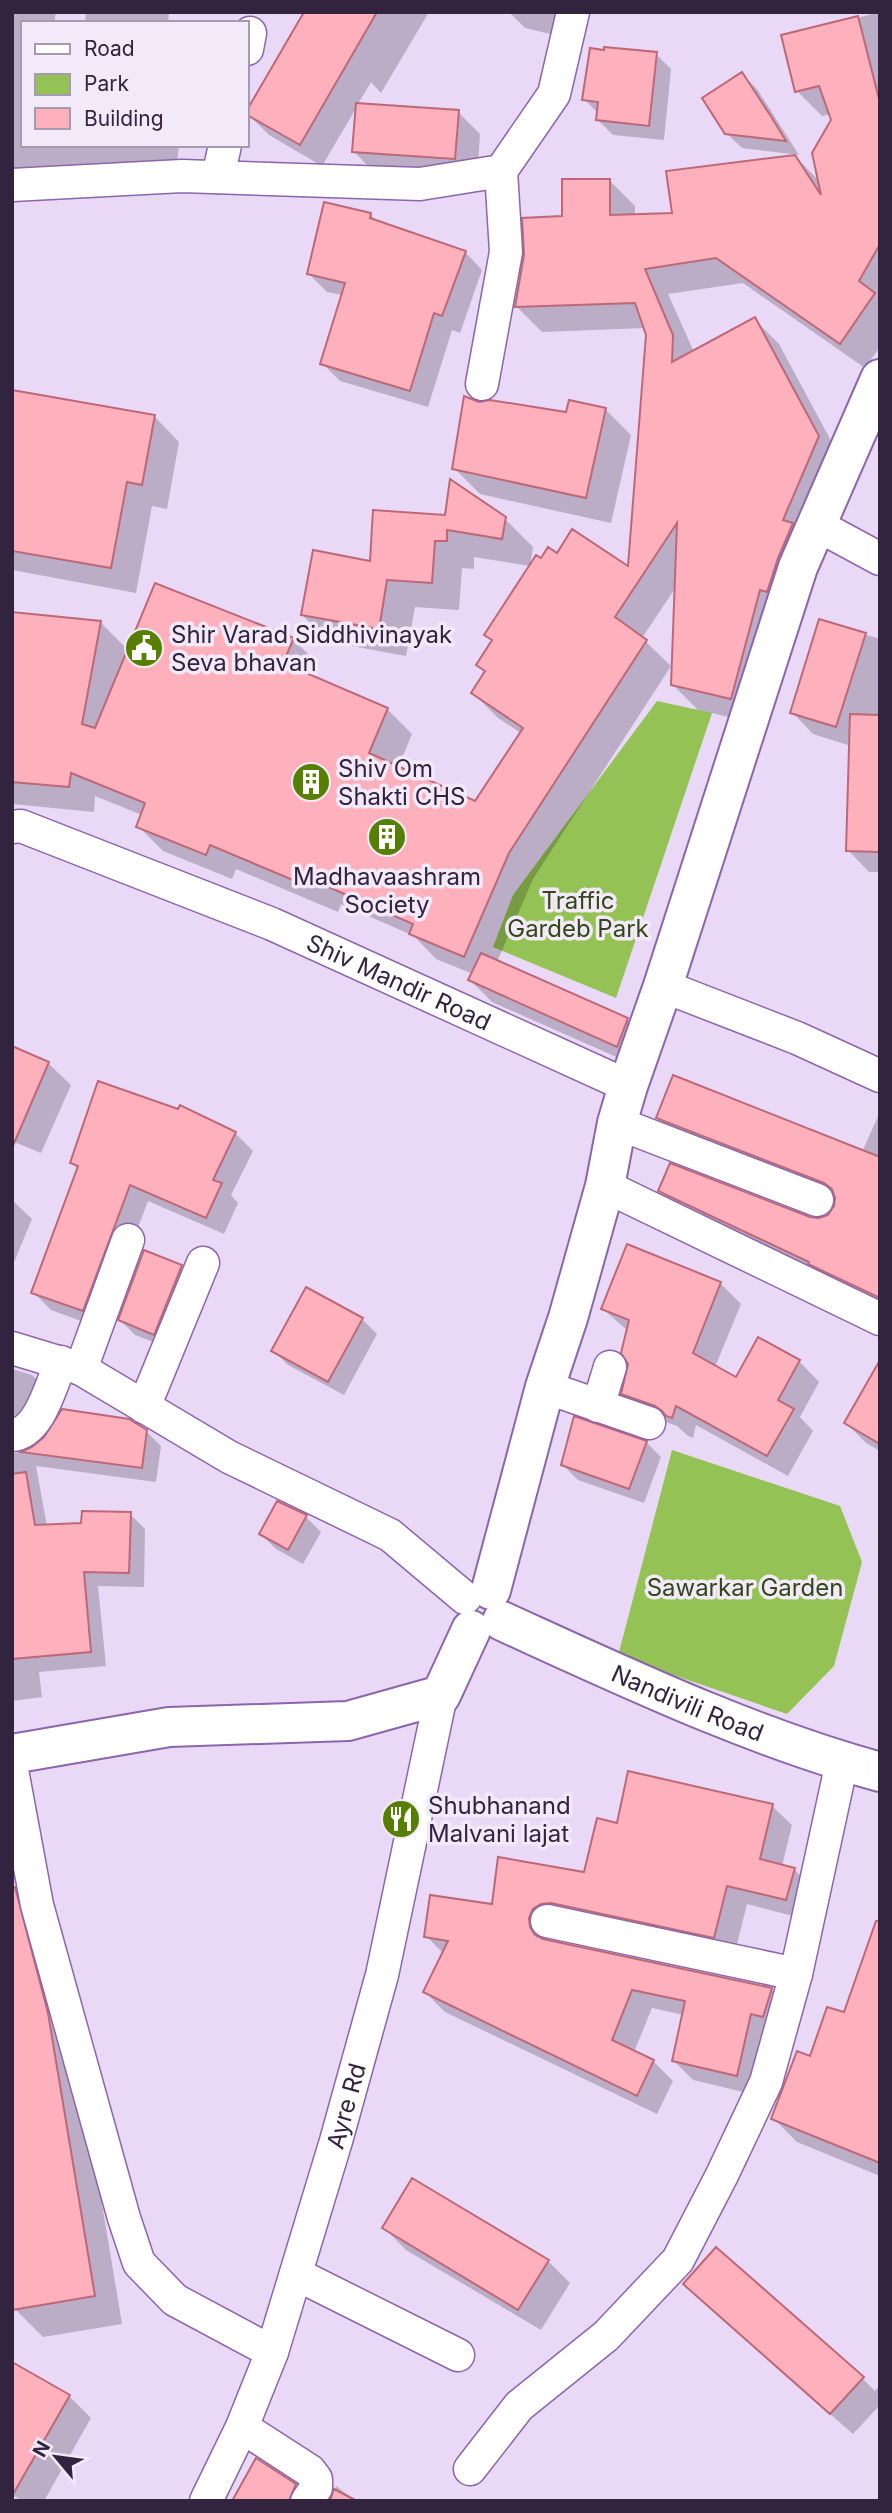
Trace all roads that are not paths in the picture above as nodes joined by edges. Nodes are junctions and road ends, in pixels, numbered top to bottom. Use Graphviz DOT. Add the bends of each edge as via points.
graph roads {
  1 [pos="573,12"];
  2 [pos="225,147"];
  3 [pos="502,171"];
  4 [pos="218,177"];
  5 [pos="12,185"];
  6 [pos="880,379"];
  7 [pos="482,384"];
  8 [pos="817,525"];
  9 [pos="880,559"];
  10 [pos="12,827"];
  11 [pos="663,986"];
  12 [pos="880,1076"];
  13 [pos="628,1086"];
  14 [pos="617,1123"];
  15 [pos="605,1186"];
  16 [pos="817,1200"];
  17 [pos="128,1240"];
  18 [pos="203,1263"];
  19 [pos="880,1319"];
  20 [pos="12,1348"];
  21 [pos="71,1365"];
  22 [pos="610,1367"];
  23 [pos="545,1387"];
  24 [pos="144,1406"];
  25 [pos="598,1406"];
  26 [pos="649,1423"];
  27 [pos="12,1435"];
  28 [pos="482,1610"];
  29 [pos="441,1695"];
  30 [pos="12,1755"];
  31 [pos="842,1762"];
  32 [pos="12,1770"];
  33 [pos="880,1772"];
  34 [pos="547,1921"];
  35 [pos="796,1974"];
  36 [pos="296,2274"];
  37 [pos="272,2352"];
  38 [pos="458,2355"];
  39 [pos="242,2427"];
  40 [pos="470,2469"];
  41 [pos="206,2501"];
  42 [pos="307,2501"];
  1 -- 3 [label="street" via="554,94"];
  2 -- 4 [label="street"];
  3 -- 4 [label="street" via="421,184"];
  3 -- 7 [label="street" via="506,252"];
  4 -- 5 [label="street"];
  6 -- 8 [label="street"];
  8 -- 9 [label="street"];
  8 -- 11 [label="street" via="798,567"];
  10 -- 13 [label="street, Shiv Mandir Road" via="21,826 272,924"];
  11 -- 12 [label="street"];
  11 -- 13 [label="street"];
  13 -- 14 [label="street"];
  14 -- 15 [label="street"];
  14 -- 16 [label="street"];
  15 -- 19 [label="street"];
  15 -- 23 [label="street"];
  17 -- 21 [label="street"];
  18 -- 24 [label="street"];
  20 -- 21 [label="street"];
  21 -- 24 [label="street"];
  21 -- 27 [label="street" via="36,1421 26,1431"];
  22 -- 25 [label="street"];
  23 -- 25 [label="street"];
  23 -- 28 [label="street"];
  24 -- 28 [label="street" via="229,1457 390,1535"];
  25 -- 26 [label="street"];
  28 -- 29 [label="street"];
  28 -- 31 [label="street, Nandivili Road" via="670,1698"];
  29 -- 30 [label="street" via="348,1721 169,1727"];
  29 -- 36 [label="street, Ayre Rd" via="382,1976"];
  31 -- 33 [label="street, Nandivili Road"];
  31 -- 35 [label="street"];
  32 -- 37 [label="street" via="37,1905 139,2263 175,2300"];
  34 -- 35 [label="street"];
  35 -- 40 [label="street" via="766,2082 678,2260 606,2336 519,2406"];
  36 -- 37 [label="street, Ayre Rd"];
  36 -- 38 [label="street"];
  37 -- 39 [label="street, Ayre Rd"];
  39 -- 41 [label="street, Ayre Rd"];
  39 -- 42 [label="street" via="310,2471 316,2488"];
}
